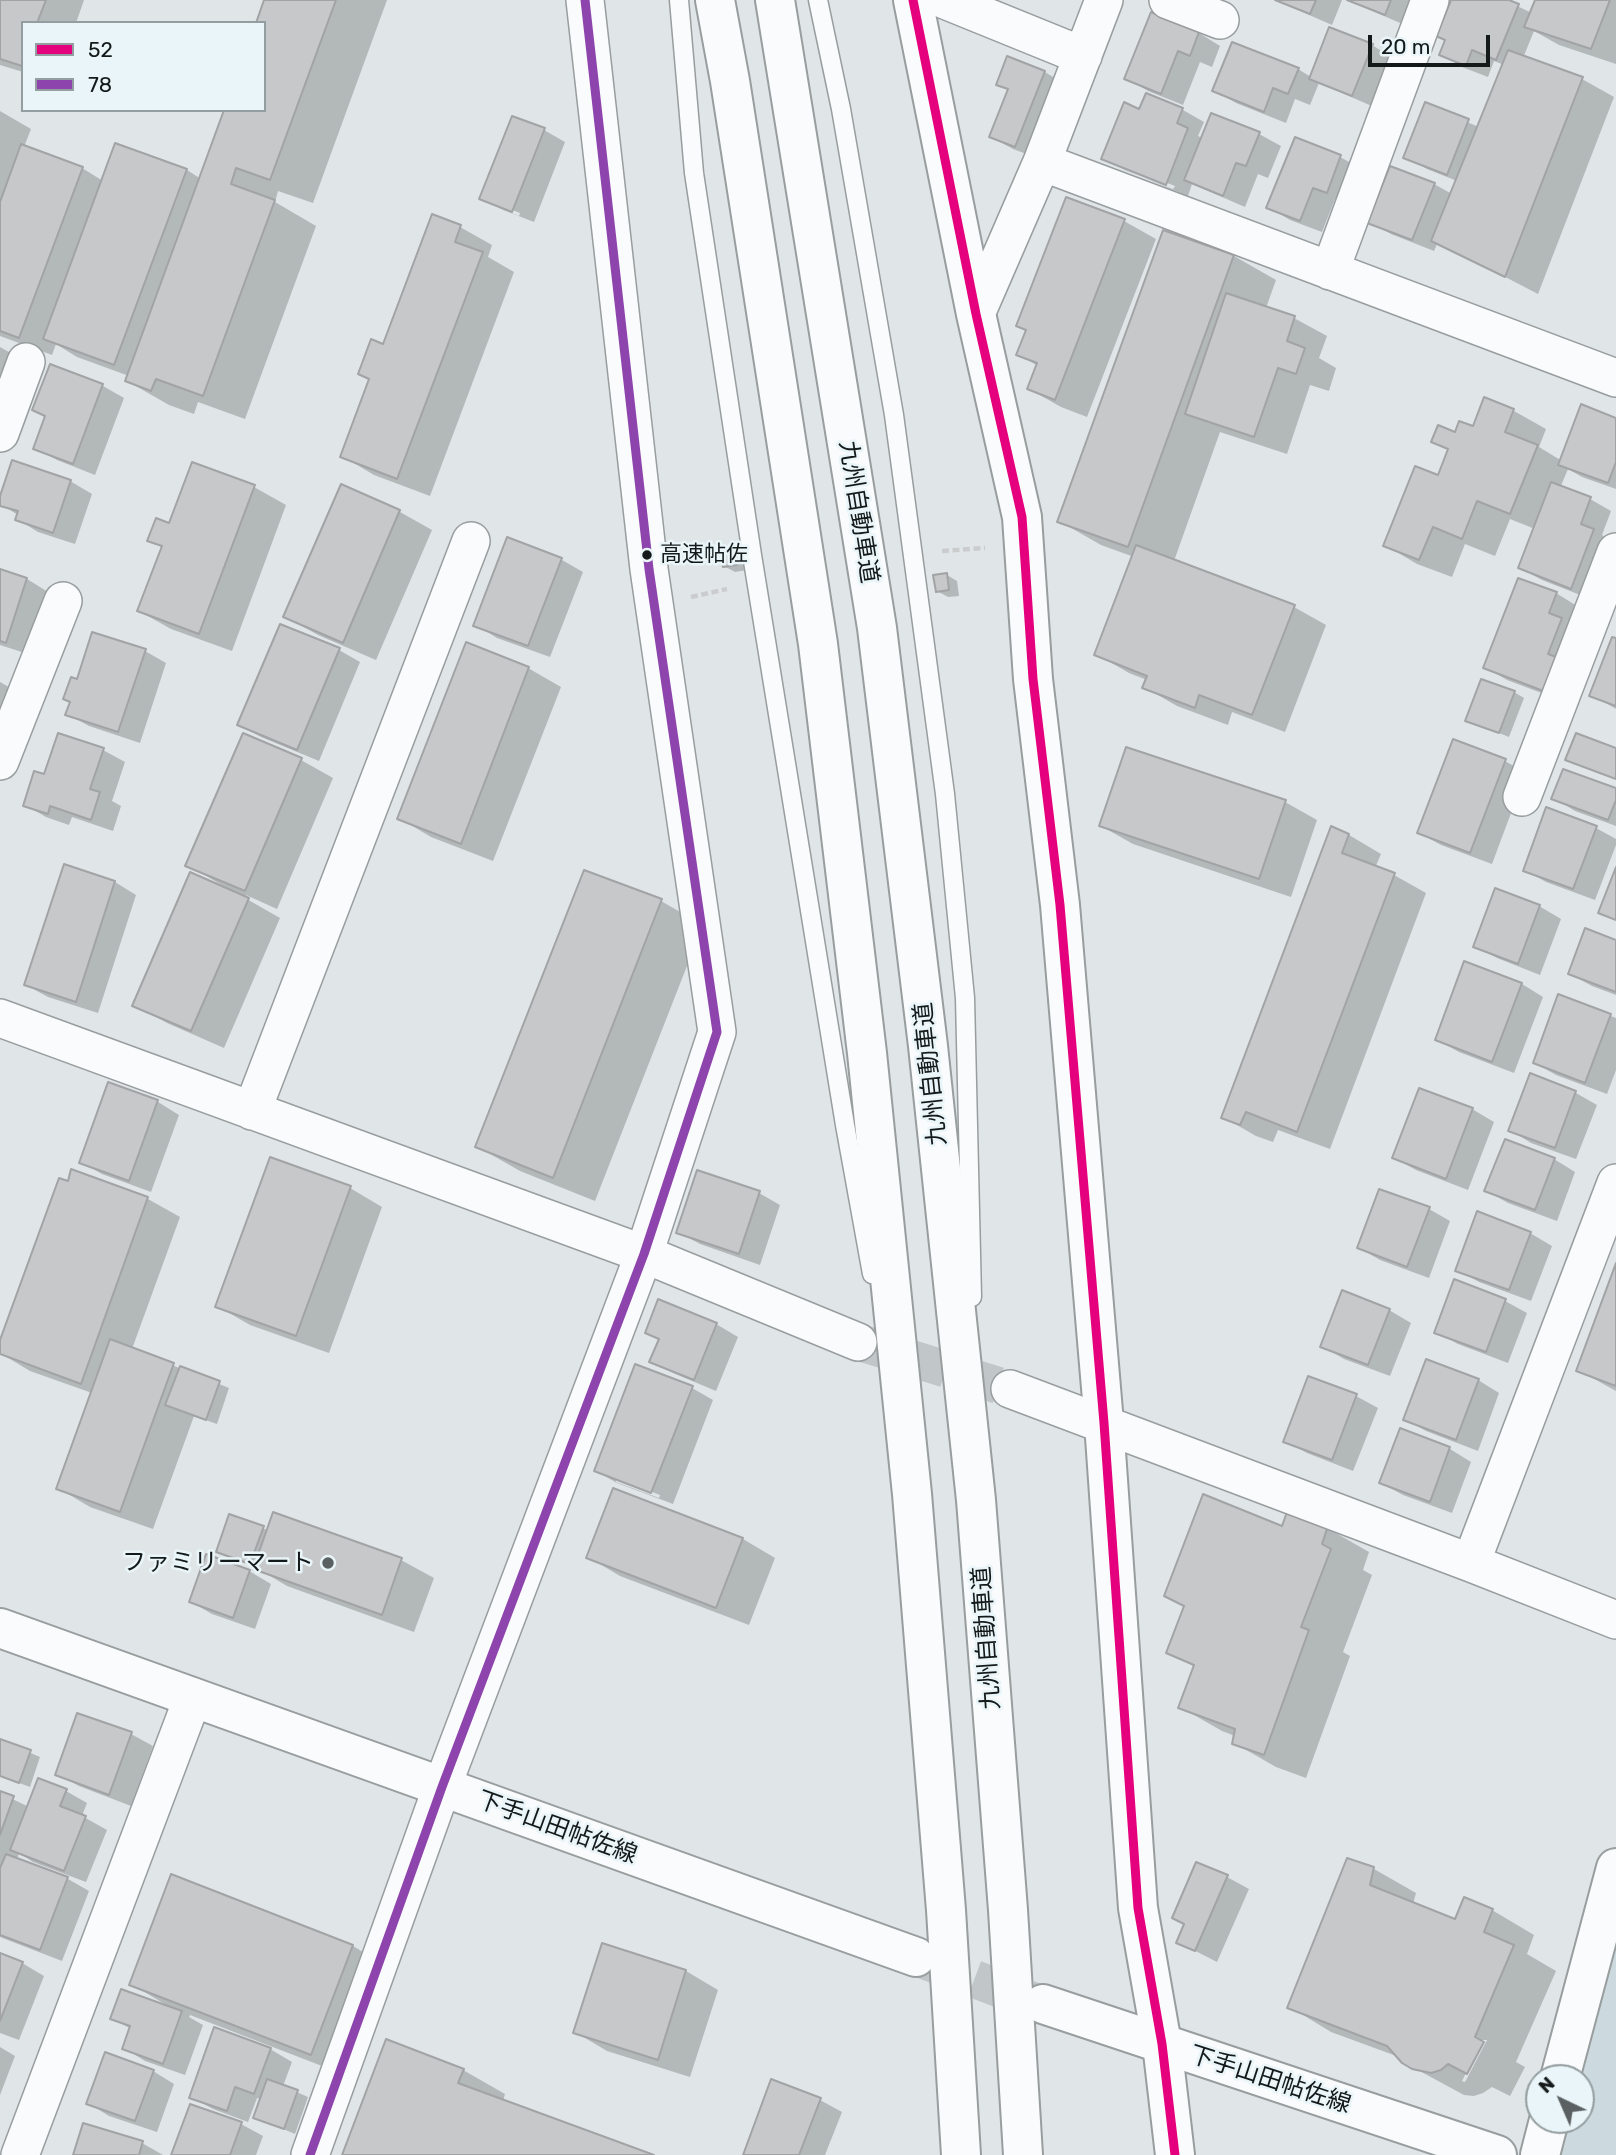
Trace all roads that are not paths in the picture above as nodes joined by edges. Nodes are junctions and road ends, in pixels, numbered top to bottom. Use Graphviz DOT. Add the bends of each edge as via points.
graph roads {
  1 [pos="585,0"];
  2 [pos="679,0"];
  3 [pos="715,0"];
  4 [pos="775,0"];
  5 [pos="818,0"];
  6 [pos="913,0"];
  7 [pos="945,0"];
  8 [pos="1104,0"];
  9 [pos="1168,0"];
  10 [pos="1430,0"];
  11 [pos="1220,20"];
  12 [pos="1083,56"];
  13 [pos="1042,162"];
  14 [pos="1330,271"];
  15 [pos="976,314"];
  16 [pos="26,362"];
  17 [pos="1616,379"];
  18 [pos="0,433"];
  19 [pos="471,541"];
  20 [pos="1616,552"];
  21 [pos="63,601"];
  22 [pos="0,761"];
  23 [pos="1522,797"];
  24 [pos="0,1018"];
  25 [pos="252,1111"];
  26 [pos="1616,1183"];
  27 [pos="644,1254"];
  28 [pos="858,1342"];
  29 [pos="1010,1389"];
  30 [pos="1104,1423"];
  31 [pos="912,1494"];
  32 [pos="976,1500"];
  33 [pos="1471,1563"];
  34 [pos="1616,1620"];
  35 [pos="0,1628"];
  36 [pos="193,1697"];
  37 [pos="442,1787"];
  38 [pos="1616,1868"];
  39 [pos="916,1957"];
  40 [pos="1043,2004"];
  41 [pos="1162,2044"];
  42 [pos="1564,2064"];
  43 [pos="1545,2134"];
  44 [pos="20,2155"];
  45 [pos="310,2155"];
  46 [pos="961,2155"];
  47 [pos="1023,2155"];
  48 [pos="1175,2155"];
  49 [pos="1497,2155"];
  50 [pos="1540,2155"];
  1 -- 27 [label="street" via="649,569 718,1032"];
  2 -- 31 [label="lane" via="694,173 752,555 845,1125"];
  3 -- 31 [label="main road" via="818,644 867,1053"];
  4 -- 32 [label="main road, 九州自動車道" via="877,628 928,1046"];
  5 -- 32 [label="lane" via="894,415 945,794 965,998"];
  6 -- 15 [label="main road"];
  7 -- 12 [label="street"];
  8 -- 12 [label="street"];
  9 -- 11 [label="street"];
  10 -- 14 [label="street"];
  12 -- 13 [label="street"];
  13 -- 14 [label="street"];
  13 -- 15 [label="street"];
  14 -- 17 [label="street"];
  15 -- 30 [label="main road" via="1022,517 1033,679 1060,905"];
  16 -- 18 [label="street"];
  19 -- 25 [label="street"];
  20 -- 23 [label="street"];
  21 -- 22 [label="street"];
  24 -- 25 [label="street"];
  25 -- 27 [label="street"];
  26 -- 33 [label="street"];
  27 -- 28 [label="street"];
  27 -- 37 [label="street"];
  29 -- 30 [label="street"];
  30 -- 33 [label="street"];
  30 -- 41 [label="main road" via="1138,1908"];
  31 -- 46 [label="main road"];
  32 -- 47 [label="main road, 九州自動車道"];
  33 -- 34 [label="street"];
  35 -- 36 [label="main road, 下手山田帖佐線"];
  36 -- 37 [label="main road, 下手山田帖佐線"];
  36 -- 44 [label="street"];
  37 -- 39 [label="main road, 下手山田帖佐線"];
  37 -- 45 [label="street"];
  38 -- 42 [label="main road"];
  40 -- 41 [label="main road, 下手山田帖佐線"];
  41 -- 48 [label="main road"];
  41 -- 49 [label="main road, 下手山田帖佐線"];
  43 -- 50 [label="main road"];
}
